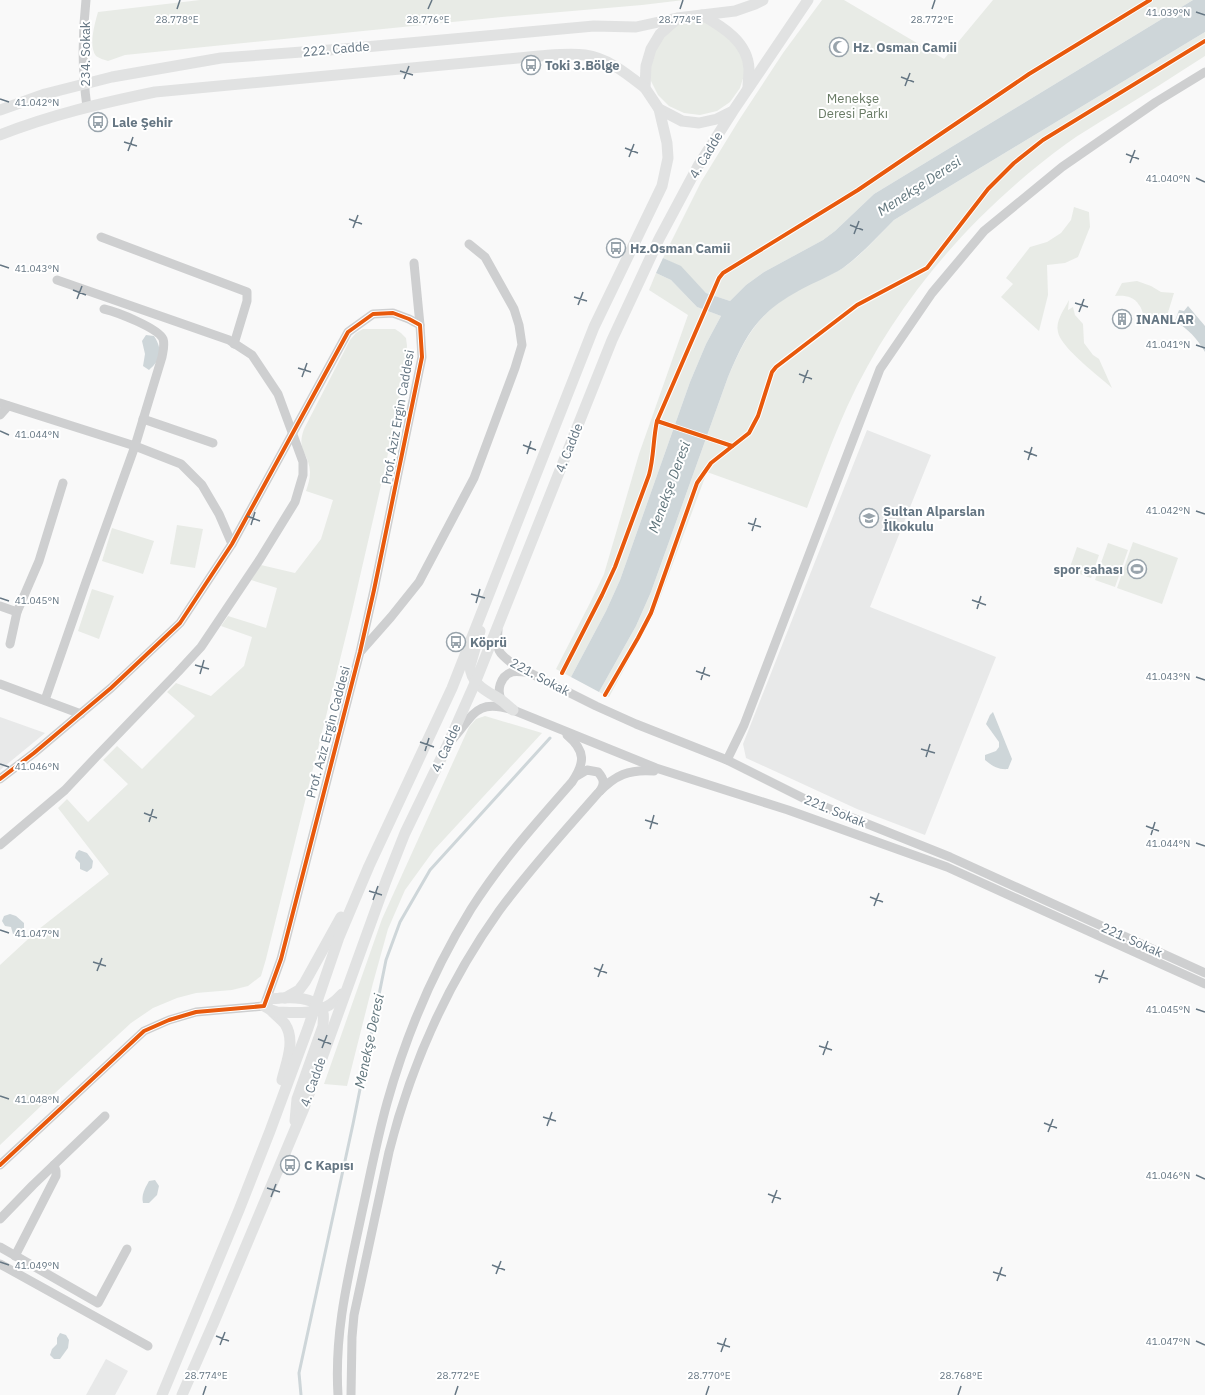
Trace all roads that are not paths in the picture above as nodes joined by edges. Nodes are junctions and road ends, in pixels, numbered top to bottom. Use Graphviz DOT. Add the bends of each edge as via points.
graph roads {
  1 [pos="86,0"];
  2 [pos="763,0"];
  3 [pos="808,0"];
  4 [pos="702,15"];
  5 [pos="678,18"];
  6 [pos="1205,72"];
  7 [pos="84,84"];
  8 [pos="645,88"];
  9 [pos="748,88"];
  10 [pos="87,107"];
  11 [pos="660,109"];
  12 [pos="0,110"];
  13 [pos="733,111"];
  14 [pos="0,135"];
  15 [pos="100,237"];
  16 [pos="469,244"];
  17 [pos="414,263"];
  18 [pos="57,280"];
  19 [pos="104,309"];
  20 [pos="420,325"];
  21 [pos="234,344"];
  22 [pos="4,404"];
  23 [pos="0,415"];
  24 [pos="143,419"];
  25 [pos="291,434"];
  26 [pos="213,443"];
  27 [pos="136,446"];
  28 [pos="63,483"];
  29 [pos="232,544"];
  30 [pos="486,603"];
  31 [pos="0,606"];
  32 [pos="17,612"];
  33 [pos="500,621"];
  34 [pos="10,644"];
  35 [pos="360,652"];
  36 [pos="527,672"];
  37 [pos="475,683"];
  38 [pos="0,684"];
  39 [pos="45,700"];
  40 [pos="502,701"];
  41 [pos="513,710"];
  42 [pos="81,714"];
  43 [pos="560,729"];
  44 [pos="448,744"];
  45 [pos="727,760"];
  46 [pos="666,772"];
  47 [pos="575,776"];
  48 [pos="0,779"];
  49 [pos="599,792"];
  50 [pos="0,845"];
  51 [pos="364,878"];
  52 [pos="1205,973"];
  53 [pos="1205,984"];
  54 [pos="346,989"];
  55 [pos="285,998"];
  56 [pos="267,1008"];
  57 [pos="317,1009"];
  58 [pos="276,1113"];
  59 [pos="105,1116"];
  60 [pos="295,1128"];
  61 [pos="0,1165"];
  62 [pos="54,1165"];
  63 [pos="0,1219"];
  64 [pos="0,1247"];
  65 [pos="127,1249"];
  66 [pos="16,1256"];
  67 [pos="0,1264"];
  68 [pos="148,1346"];
  69 [pos="162,1395"];
  70 [pos="182,1395"];
  71 [pos="338,1395"];
  72 [pos="352,1395"];
  1 -- 7 [label="street, 234. Sokak" via="83,25"];
  2 -- 4 [label="main road" via="735,11"];
  3 -- 9 [label="main road"];
  4 -- 5 [label="main road"];
  4 -- 9 [label="main road" via="735,37 744,51 749,67"];
  5 -- 7 [label="main road, 222. Cadde" via="636,27 594,26 221,58"];
  5 -- 8 [label="main road" via="660,34 651,49 646,66"];
  6 -- 45 [label="street" via="1156,102 1062,167 984,231 932,293 880,369 744,725"];
  7 -- 10 [label="street, 234. Sokak"];
  7 -- 12 [label="main road, 222. Cadde"];
  8 -- 10 [label="main road, 222. Cadde" via="604,60 585,55 539,56 155,92"];
  8 -- 11 [label="main road"];
  9 -- 13 [label="main road"];
  10 -- 14 [label="main road, 222. Cadde"];
  11 -- 13 [label="main road" via="682,121 699,123 717,119"];
  11 -- 30 [label="main road, 4. Cadde" via="668,158 662,186 594,327"];
  13 -- 33 [label="main road, 4. Cadde" via="698,166 664,230 612,340"];
  15 -- 21 [label="street" via="247,292 247,301"];
  16 -- 35 [label="street" via="485,257 514,309 522,345 470,485 419,582"];
  17 -- 20 [label="street, Prof. Aziz Ergin Caddesi"];
  18 -- 21 [label="street" via="229,340"];
  19 -- 24 [label="street" via="154,330 163,340 162,357"];
  20 -- 25 [label="street" via="393,313 373,314 348,332"];
  20 -- 35 [label="street, Prof. Aziz Ergin Caddesi" via="422,357"];
  21 -- 25 [label="street" via="252,356 278,394"];
  22 -- 23 [label="street"];
  22 -- 27 [label="street"];
  24 -- 26 [label="street"];
  24 -- 27 [label="street"];
  25 -- 29 [label="street"];
  25 -- 50 [label="street" via="303,462 303,475 295,502 201,647 65,790"];
  27 -- 29 [label="street" via="181,464 202,485 219,514"];
  27 -- 39 [label="street"];
  28 -- 32 [label="street" via="39,561"];
  29 -- 42 [label="street" via="180,623"];
  30 -- 37 [label="main road" via="470,666"];
  30 -- 51 [label="main road, 4. Cadde" via="452,688"];
  31 -- 32 [label="street"];
  32 -- 34 [label="street"];
  33 -- 36 [label="street, 221. Sokak" via="498,650 514,665"];
  33 -- 37 [label="main road, 4. Cadde"];
  35 -- 56 [label="street, Prof. Aziz Ergin Caddesi"];
  36 -- 40 [label="street" via="512,672 503,678 499,690"];
  36 -- 45 [label="street, 221. Sokak" via="636,724"];
  37 -- 40 [label="main road"];
  37 -- 44 [label="main road, 4. Cadde"];
  38 -- 39 [label="street"];
  39 -- 42 [label="street"];
  40 -- 41 [label="main road"];
  41 -- 43 [label="street"];
  41 -- 44 [label="street" via="500,706 484,707 473,713"];
  42 -- 48 [label="street"];
  43 -- 46 [label="street"];
  43 -- 47 [label="street" via="581,751 581,764"];
  44 -- 54 [label="main road, 4. Cadde" via="405,833"];
  45 -- 52 [label="street, 221. Sokak" via="805,799 950,857"];
  46 -- 49 [label="street" via="631,771 620,775"];
  46 -- 53 [label="street" via="788,810 947,868"];
  47 -- 49 [label="street" via="587,770 598,772 604,783"];
  47 -- 71 [label="street" via="520,842 472,908 436,973 416,1019 387,1104 349,1275 338,1340"];
  49 -- 72 [label="street" via="499,911 454,981 418,1060 396,1126 354,1315"];
  51 -- 55 [label="main road" via="305,982 299,990"];
  51 -- 57 [label="main road, 4. Cadde" via="339,937"];
  54 -- 57 [label="main road" via="334,1003"];
  54 -- 60 [label="main road, 4. Cadde"];
  55 -- 56 [label="main road" via="271,999"];
  55 -- 57 [label="main road" via="307,1000"];
  56 -- 57 [label="main road" via="277,1012"];
  56 -- 58 [label="main road" via="284,1024 290,1041"];
  56 -- 61 [label="street" via="196,1012 144,1031"];
  57 -- 58 [label="main road, 4. Cadde"];
  57 -- 60 [label="main road" via="323,1013 323,1026 297,1099"];
  58 -- 69 [label="main road, 4. Cadde" via="239,1210"];
  59 -- 62 [label="street"];
  60 -- 70 [label="main road, 4. Cadde"];
  62 -- 63 [label="street"];
  62 -- 66 [label="street" via="56,1176"];
  64 -- 66 [label="street"];
  65 -- 66 [label="street" via="98,1303"];
  67 -- 68 [label="street"];
}
